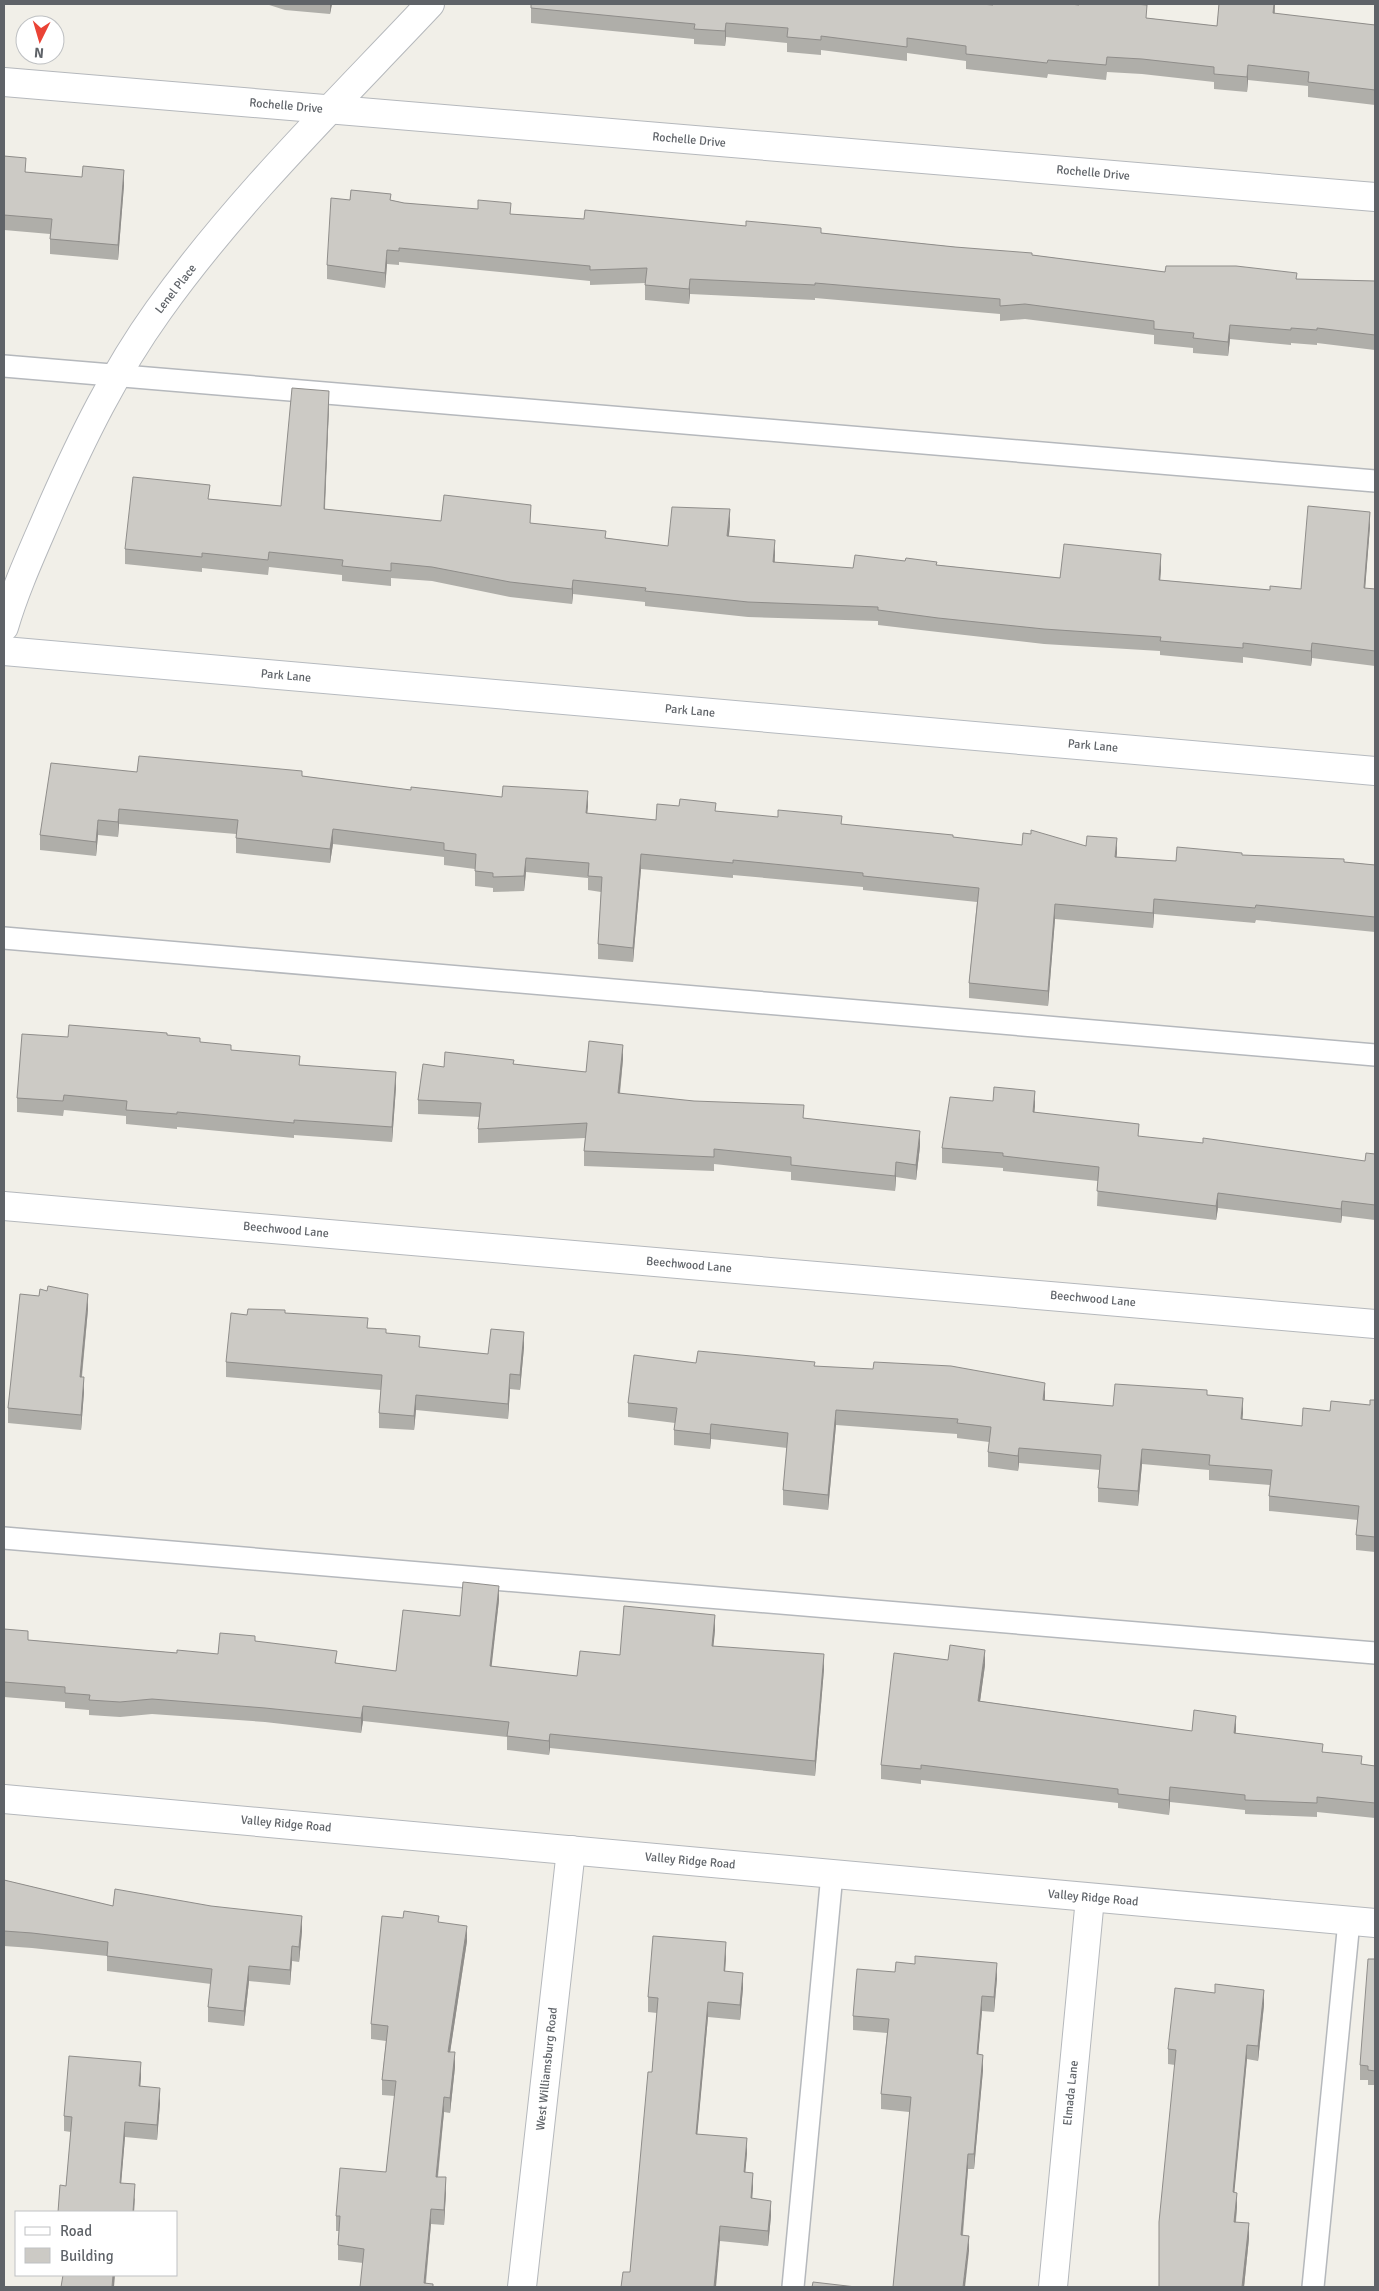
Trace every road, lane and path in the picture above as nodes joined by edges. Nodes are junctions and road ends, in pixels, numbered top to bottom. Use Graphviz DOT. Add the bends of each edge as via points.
graph roads {
  1 [pos="430,4"];
  2 [pos="4,82"];
  3 [pos="330,110"];
  4 [pos="1375,197"];
  5 [pos="4,366"];
  6 [pos="116,375"];
  7 [pos="1375,481"];
  8 [pos="4,627"];
  9 [pos="4,651"];
  10 [pos="1375,771"];
  11 [pos="4,938"];
  12 [pos="1375,1055"];
  13 [pos="4,1206"];
  14 [pos="1375,1324"];
  15 [pos="4,1538"];
  16 [pos="1375,1653"];
  17 [pos="4,1799"];
  18 [pos="571,1850"];
  19 [pos="832,1874"];
  20 [pos="1090,1898"];
  21 [pos="1349,1921"];
  22 [pos="1375,1923"];
  23 [pos="522,2287"];
  24 [pos="793,2287"];
  25 [pos="1052,2287"];
  26 [pos="1313,2287"];
  1 -- 3 [label="street, Lenel Place"];
  2 -- 3 [label="street, Rochelle Drive"];
  3 -- 4 [label="street, Rochelle Drive"];
  3 -- 6 [label="street, Lenel Place" via="242,205 158,310"];
  5 -- 6 [label="lane"];
  6 -- 7 [label="lane"];
  6 -- 8 [label="street, Lenel Place" via="69,468"];
  9 -- 10 [label="street, Park Lane"];
  11 -- 12 [label="lane"];
  13 -- 14 [label="street, Beechwood Lane"];
  15 -- 16 [label="lane"];
  17 -- 18 [label="street, Valley Ridge Road"];
  18 -- 19 [label="street, Valley Ridge Road"];
  18 -- 23 [label="street, West Williamsburg Road"];
  19 -- 20 [label="street, Valley Ridge Road"];
  19 -- 24 [label="lane"];
  20 -- 21 [label="street, Valley Ridge Road"];
  20 -- 25 [label="street, Elmada Lane"];
  21 -- 22 [label="street, Valley Ridge Road"];
  21 -- 26 [label="lane"];
}
